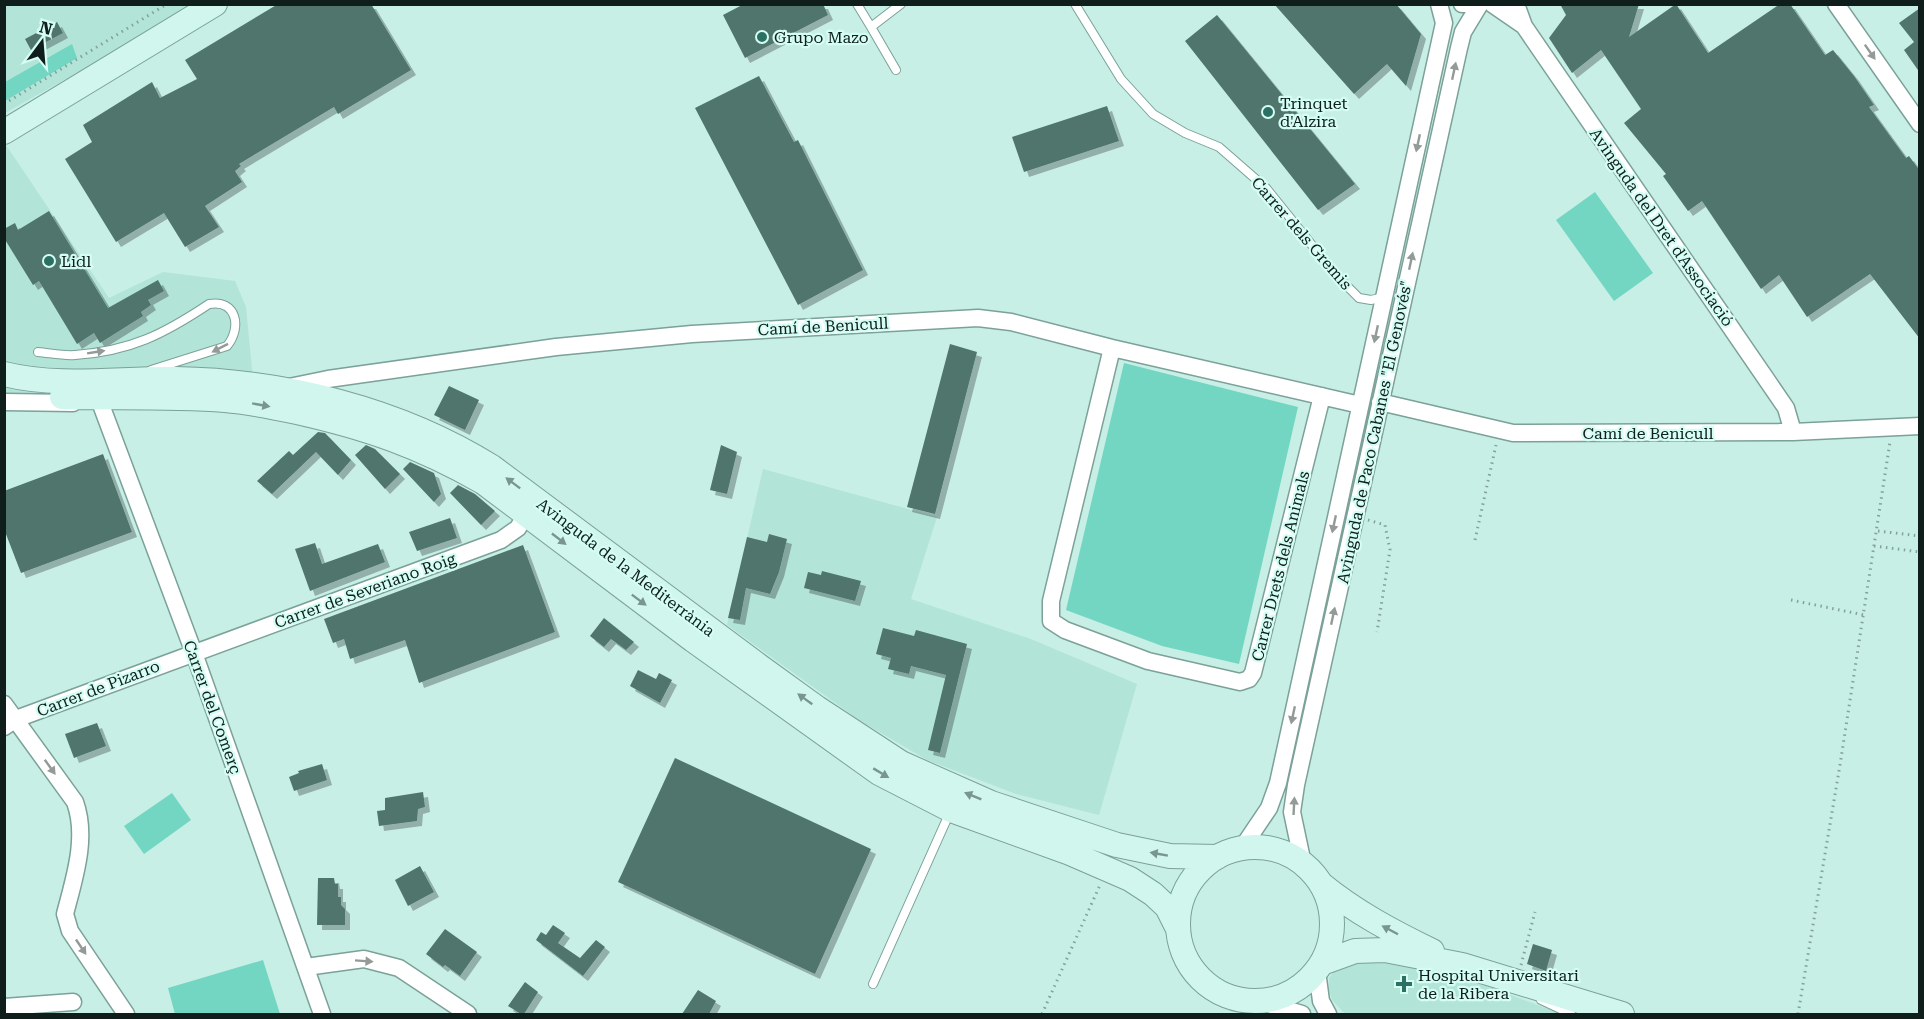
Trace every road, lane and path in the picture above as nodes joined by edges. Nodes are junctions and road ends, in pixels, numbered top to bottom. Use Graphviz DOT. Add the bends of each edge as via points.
graph roads {
  1 [pos="167,4"];
  2 [pos="197,4"];
  3 [pos="215,4"];
  4 [pos="857,4"];
  5 [pos="901,4"];
  6 [pos="1075,4"];
  7 [pos="1439,4"];
  8 [pos="1480,4"];
  9 [pos="1492,4"];
  10 [pos="1516,4"];
  11 [pos="1836,4"];
  12 [pos="1524,26"];
  13 [pos="871,27"];
  14 [pos="896,70"];
  15 [pos="4,104"];
  16 [pos="4,120"];
  17 [pos="1920,124"];
  18 [pos="4,132"];
  19 [pos="1384,297"];
  20 [pos="1112,348"];
  21 [pos="38,352"];
  22 [pos="4,374"];
  23 [pos="125,380"];
  24 [pos="4,388"];
  25 [pos="279,389"];
  26 [pos="1322,396"];
  27 [pos="141,399"];
  28 [pos="4,402"];
  29 [pos="100,402"];
  30 [pos="1380,402"];
  31 [pos="1360,405"];
  32 [pos="1920,426"];
  33 [pos="1892,428"];
  34 [pos="1499,431"];
  35 [pos="1793,432"];
  36 [pos="526,513"];
  37 [pos="1355,517"];
  38 [pos="1878,531"];
  39 [pos="1920,536"];
  40 [pos="1474,540"];
  41 [pos="1874,546"];
  42 [pos="1920,552"];
  43 [pos="1791,600"];
  44 [pos="1864,615"];
  45 [pos="1377,632"];
  46 [pos="194,652"];
  47 [pos="4,704"];
  48 [pos="10,723"];
  49 [pos="951,810"];
  50 [pos="1242,849"];
  51 [pos="1217,858"];
  52 [pos="1303,864"];
  53 [pos="1107,869"];
  54 [pos="1320,883"];
  55 [pos="1535,912"];
  56 [pos="1177,927"];
  57 [pos="1467,966"];
  58 [pos="306,967"];
  59 [pos="1320,967"];
  60 [pos="1516,981"];
  61 [pos="873,984"];
  62 [pos="1258,1001"];
  63 [pos="73,1002"];
  64 [pos="4,1007"];
  65 [pos="126,1014"];
  66 [pos="322,1014"];
  67 [pos="468,1014"];
  68 [pos="1042,1014"];
  69 [pos="1302,1014"];
  70 [pos="1328,1014"];
  71 [pos="1571,1014"];
  72 [pos="1622,1014"];
  73 [pos="1798,1014"];
  1 -- 15 [label="path"];
  2 -- 16 [label="main road"];
  3 -- 18 [label="main road"];
  4 -- 13 [label="lane"];
  5 -- 13 [label="lane"];
  6 -- 19 [label="lane, Carrer dels Gremis" via="1121,79 1153,114 1219,147 1266,188 1359,298"];
  7 -- 19 [label="street, Avinguda de Paco Cabanes \"El Genovés\", one-way" via="1444,23"];
  30 -- 8 [label="street, Avinguda de Paco Cabanes \"El Genovés\", one-way" via="1463,32"];
  9 -- 12 [label="street, Avinguda del Dret d'Associació"];
  10 -- 12 [label="street, Avinguda del Dret d'Associació"];
  11 -- 17 [label="street, one-way"];
  12 -- 35 [label="street, Avinguda del Dret d'Associació" via="1786,408"];
  13 -- 14 [label="lane"];
  19 -- 31 [label="street, Avinguda de Paco Cabanes \"El Genovés\", one-way"];
  20 -- 25 [label="street, Camí de Benicull" via="1011,322 967,319 681,335 556,347"];
  20 -- 26 [label="street, Camí de Benicull"];
  20 -- 26 [label="street, Carrer Drets dels Animals" via="1051,601 1051,621 1148,661 1228,680 1240,682 1253,673"];
  21 -- 23 [label="lane, one-way" via="74,356 125,347 155,337 209,304 217,303 231,310 236,327 227,346"];
  22 -- 23 [label="main road, Avinguda de la Mediterrània" via="54,382"];
  23 -- 25 [label="main road, Avinguda de la Mediterrània" via="221,381"];
  24 -- 27 [label="main road" via="56,397"];
  51 -- 25 [label="main road, Avinguda de la Mediterrània, one-way" via="1170,856 1117,845 991,803 918,771 817,708 471,454 387,417"];
  26 -- 31 [label="street, Camí de Benicull"];
  27 -- 29 [label="street"];
  27 -- 36 [label="main road, Avinguda de la Mediterrània, one-way" via="227,400 372,431 449,462"];
  28 -- 29 [label="street"];
  29 -- 46 [label="street, Carrer del Comerç"];
  30 -- 34 [label="street, Camí de Benicull"];
  30 -- 37 [label="street, Avinguda de Paco Cabanes \"El Genovés\""];
  31 -- 50 [label="street, Avinguda de Paco Cabanes \"El Genovés\", one-way" via="1278,783 1269,808"];
  32 -- 33 [label="street, Camí de Benicull"];
  33 -- 35 [label="street, Camí de Benicull"];
  33 -- 38 [label="path"];
  34 -- 35 [label="street, Camí de Benicull"];
  34 -- 40 [label="path"];
  36 -- 46 [label="street, Carrer de Severiano Roig" via="518,528 501,540"];
  36 -- 49 [label="main road, Avinguda de la Mediterrània, one-way" via="856,757"];
  37 -- 45 [label="path" via="1385,525 1390,550"];
  52 -- 37 [label="street, Avinguda de Paco Cabanes \"El Genovés\", one-way" via="1292,812 1296,785"];
  38 -- 39 [label="path"];
  38 -- 41 [label="path"];
  41 -- 42 [label="path"];
  41 -- 44 [label="path"];
  43 -- 44 [label="path"];
  44 -- 73 [label="path"];
  46 -- 48 [label="street, Carrer de Pizarro"];
  46 -- 58 [label="street, Carrer del Comerç"];
  47 -- 48 [label="street"];
  48 -- 65 [label="street, one-way" via="75,802 79,813 79,850 66,922"];
  49 -- 53 [label="main road, Avinguda de la Mediterrània"];
  49 -- 61 [label="lane"];
  50 -- 51 [label="main road"];
  50 -- 52 [label="main road" via="1264,848"];
  51 -- 56 [label="main road" via="1188,885"];
  52 -- 54 [label="main road"];
  53 -- 56 [label="main road, Avinguda de la Mediterrània" via="1153,894 1167,907"];
  53 -- 68 [label="path"];
  57 -- 54 [label="main road, one-way" via="1382,926"];
  54 -- 59 [label="main road" via="1329,902 1332,922 1330,943"];
  55 -- 60 [label="path"];
  56 -- 62 [label="main road" via="1187,960 1200,977 1217,991 1237,999"];
  57 -- 59 [label="main road" via="1373,950 1355,951"];
  57 -- 60 [label="main road"];
  57 -- 71 [label="lane"];
  58 -- 66 [label="street, Carrer del Comerç"];
  58 -- 67 [label="street, one-way" via="364,959 399,968"];
  59 -- 62 [label="main road" via="1291,992"];
  59 -- 70 [label="street" via="1321,1000"];
  60 -- 72 [label="main road"];
  62 -- 69 [label="street"];
  63 -- 64 [label="street"];
}
